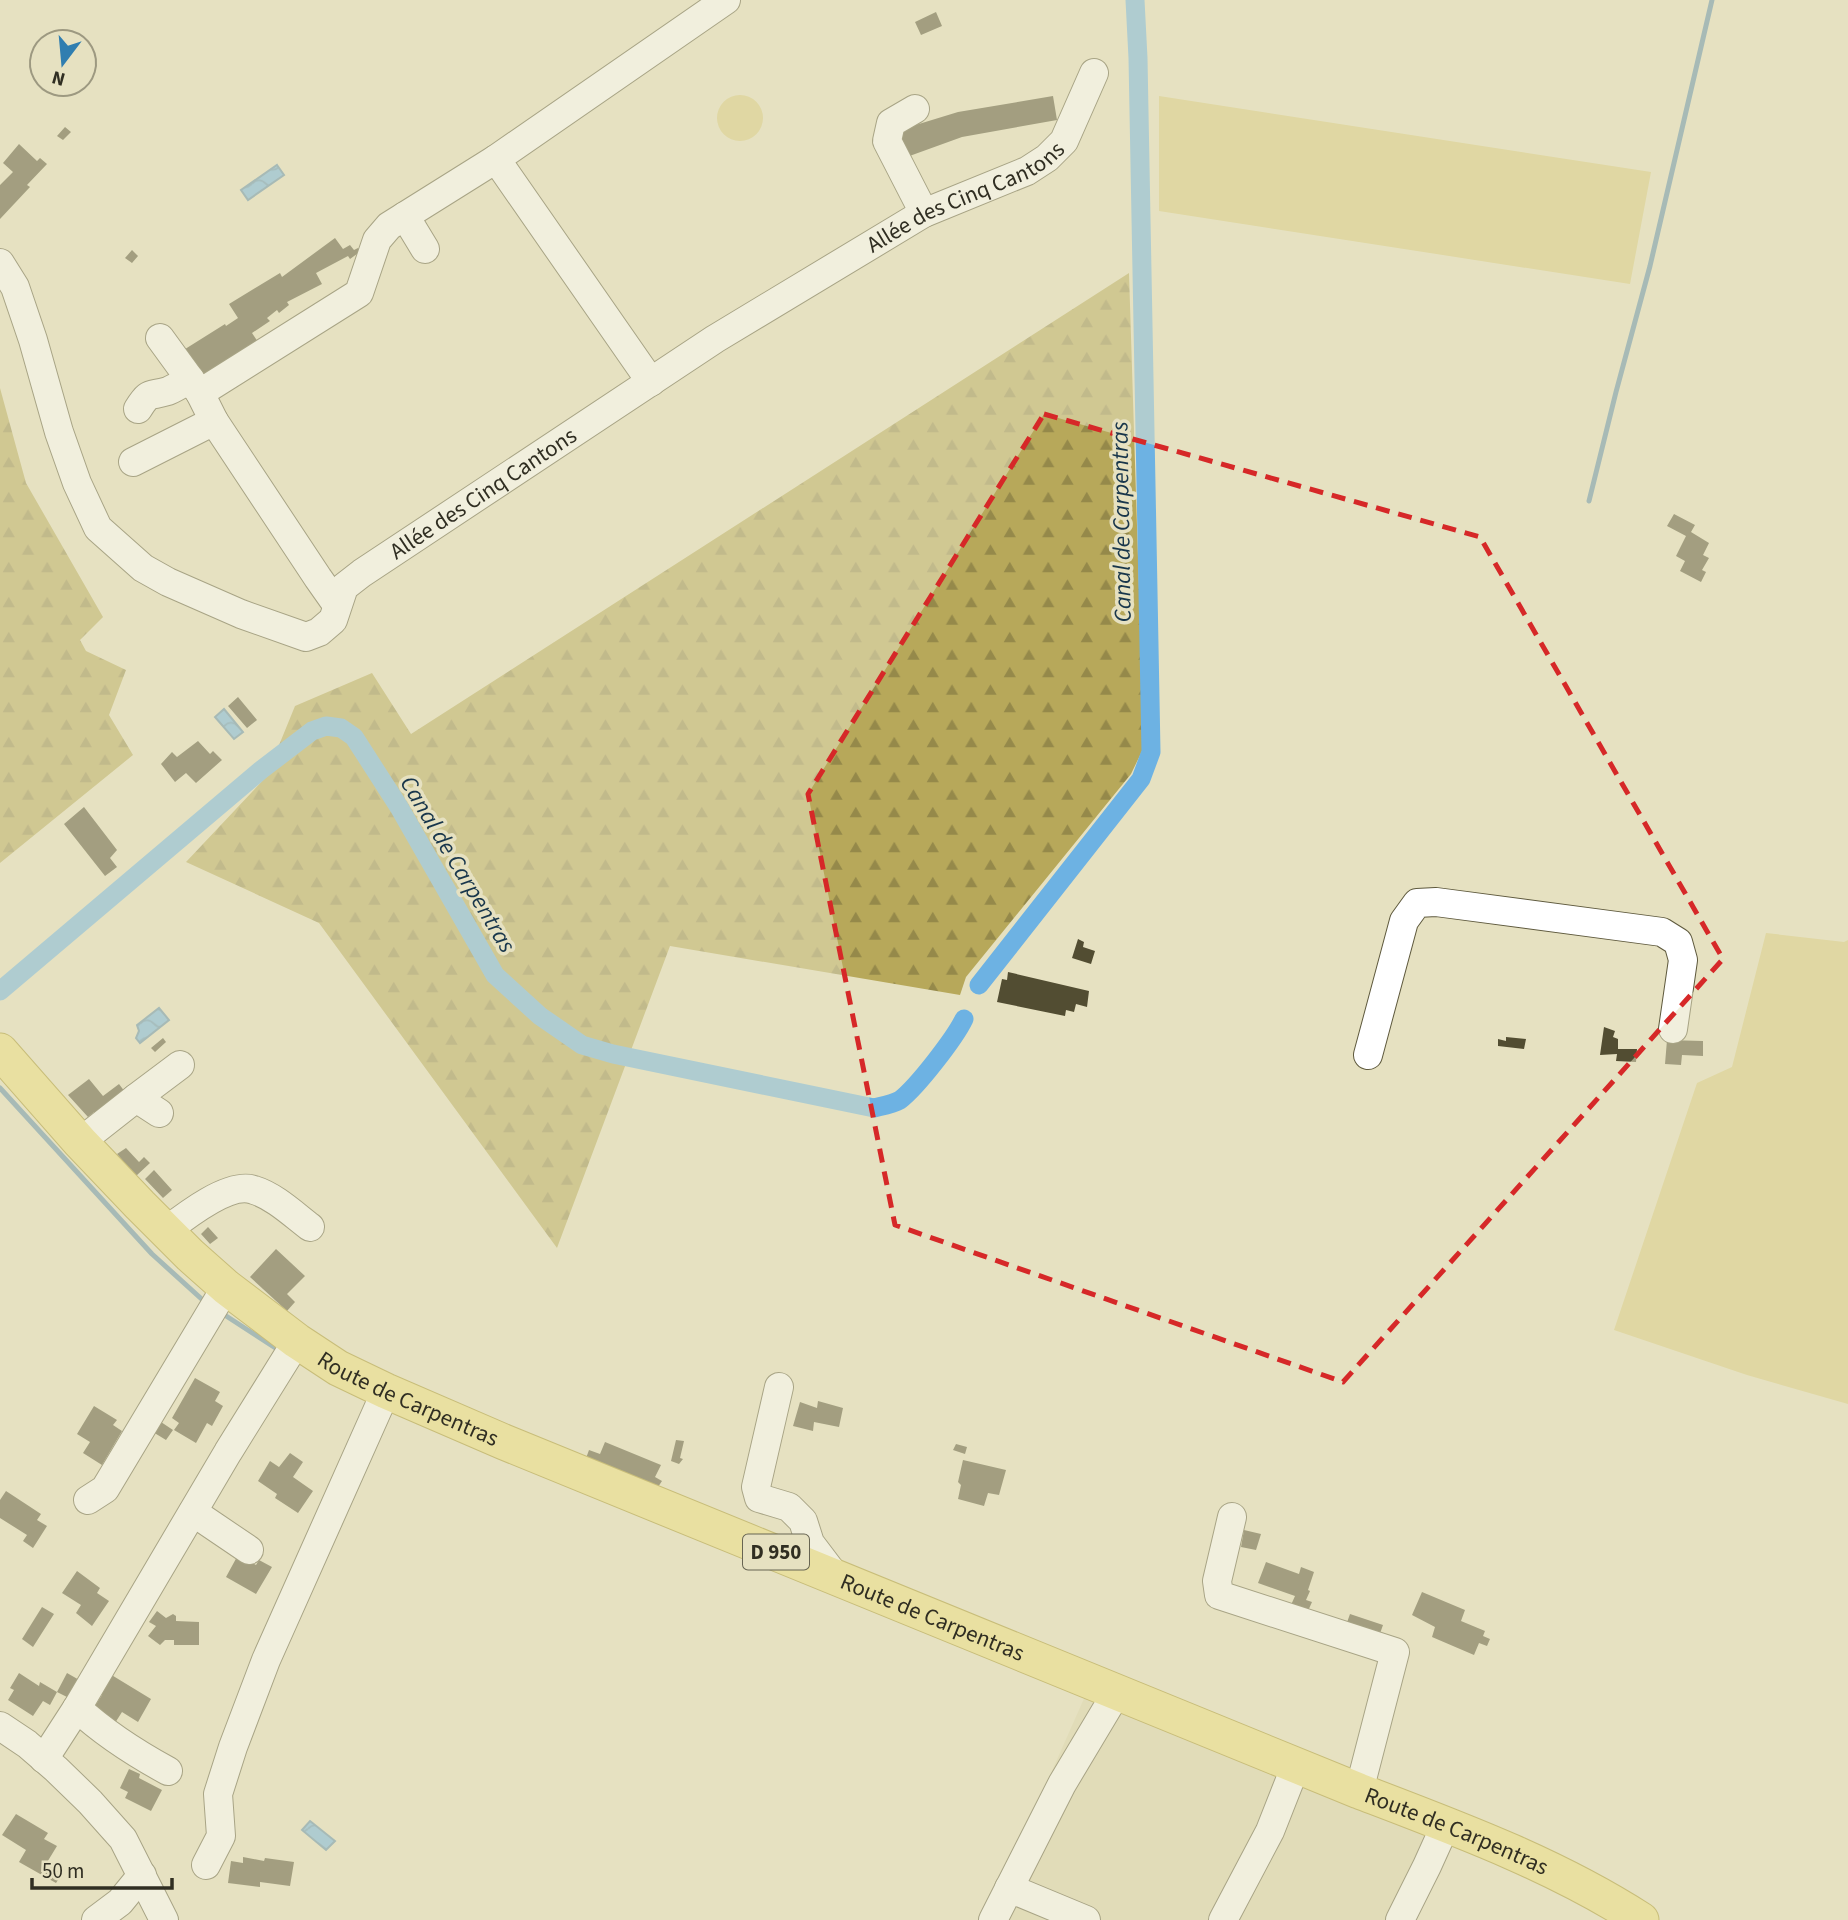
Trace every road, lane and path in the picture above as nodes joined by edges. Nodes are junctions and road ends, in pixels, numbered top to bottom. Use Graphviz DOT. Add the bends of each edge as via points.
graph roads {
  1 [pos="726,0"];
  2 [pos="1094,73"];
  3 [pos="915,109"];
  4 [pos="496,159"];
  5 [pos="924,213"];
  6 [pos="405,216"];
  7 [pos="425,249"];
  8 [pos="0,263"];
  9 [pos="160,338"];
  10 [pos="651,382"];
  11 [pos="195,386"];
  12 [pos="138,409"];
  13 [pos="214,421"];
  14 [pos="133,461"];
  15 [pos="337,605"];
  16 [pos="1673,1029"];
  17 [pos="0,1051"];
  18 [pos="1368,1055"];
  19 [pos="180,1065"];
  20 [pos="80,1142"];
  21 [pos="310,1227"];
  22 [pos="166,1231"];
  23 [pos="226,1287"];
  24 [pos="297,1341"];
  25 [pos="779,1387"];
  26 [pos="386,1391"];
  27 [pos="88,1500"];
  28 [pos="193,1512"];
  29 [pos="1232,1517"];
  30 [pos="249,1550"];
  31 [pos="835,1576"];
  32 [pos="1117,1692"];
  33 [pos="77,1708"];
  34 [pos="0,1726"];
  35 [pos="44,1759"];
  36 [pos="1296,1765"];
  37 [pos="168,1770"];
  38 [pos="1360,1791"];
  39 [pos="1446,1824"];
  40 [pos="206,1865"];
  41 [pos="142,1875"];
  42 [pos="1009,1888"];
  43 [pos="96,1920"];
  44 [pos="164,1920"];
  45 [pos="993,1920"];
  46 [pos="1086,1920"];
  47 [pos="1223,1920"];
  48 [pos="1400,1920"];
  49 [pos="1641,1920"];
  1 -- 4 [label="street"];
  2 -- 5 [label="street, Allée des Cinq Cantons" via="1064,141 1047,159"];
  3 -- 5 [label="street" via="891,123 887,141"];
  4 -- 6 [label="street"];
  4 -- 10 [label="street"];
  5 -- 10 [label="street, Allée des Cinq Cantons"];
  6 -- 7 [label="street"];
  6 -- 11 [label="street" via="377,240 359,293"];
  8 -- 15 [label="street, Allée des Cinq Cantons" via="15,287 59,432 98,527 143,568 168,582 284,629 306,636 318,632 333,620"];
  9 -- 11 [label="street"];
  10 -- 15 [label="street, Allée des Cinq Cantons" via="362,573 344,587"];
  11 -- 12 [label="street" via="154,393"];
  11 -- 13 [label="street"];
  13 -- 14 [label="street"];
  13 -- 15 [label="street"];
  16 -- 18 [label="street" via="1683,960 1678,942 1662,932 1417,903 1404,921"];
  17 -- 20 [label="main road, Route de Carpentras / D 950"];
  19 -- 20 [label="street" via="147,1105"];
  20 -- 22 [label="main road, Route de Carpentras / D 950"];
  21 -- 22 [label="street" via="251,1188 210,1201"];
  22 -- 23 [label="main road, Route de Carpentras / D 950"];
  23 -- 24 [label="main road, Route de Carpentras / D 950"];
  23 -- 27 [label="street" via="105,1489"];
  24 -- 26 [label="main road, Route de Carpentras / D 950"];
  24 -- 28 [label="street"];
  25 -- 31 [label="street" via="756,1487 758,1498 789,1507 803,1521 810,1543"];
  26 -- 31 [label="main road, Route de Carpentras / D 950"];
  26 -- 40 [label="street" via="248,1705 218,1794 221,1836"];
  28 -- 30 [label="street"];
  28 -- 33 [label="street"];
  29 -- 38 [label="street" via="1217,1581 1219,1595 1395,1652"];
  31 -- 32 [label="main road, Route de Carpentras / D 950"];
  32 -- 36 [label="main road, Route de Carpentras / D 950"];
  32 -- 42 [label="street" via="1062,1784"];
  33 -- 35 [label="street"];
  33 -- 37 [label="street" via="134,1752"];
  34 -- 35 [label="street"];
  35 -- 41 [label="street" via="123,1839"];
  36 -- 38 [label="main road, Route de Carpentras / D 950"];
  36 -- 47 [label="street" via="1270,1831"];
  38 -- 39 [label="main road, Route de Carpentras / D 950"];
  39 -- 48 [label="street"];
  39 -- 49 [label="main road, Route de Carpentras / D 950" via="1558,1872"];
  41 -- 43 [label="street" via="120,1902"];
  41 -- 44 [label="street"];
  42 -- 45 [label="street"];
  42 -- 46 [label="street"];
}
